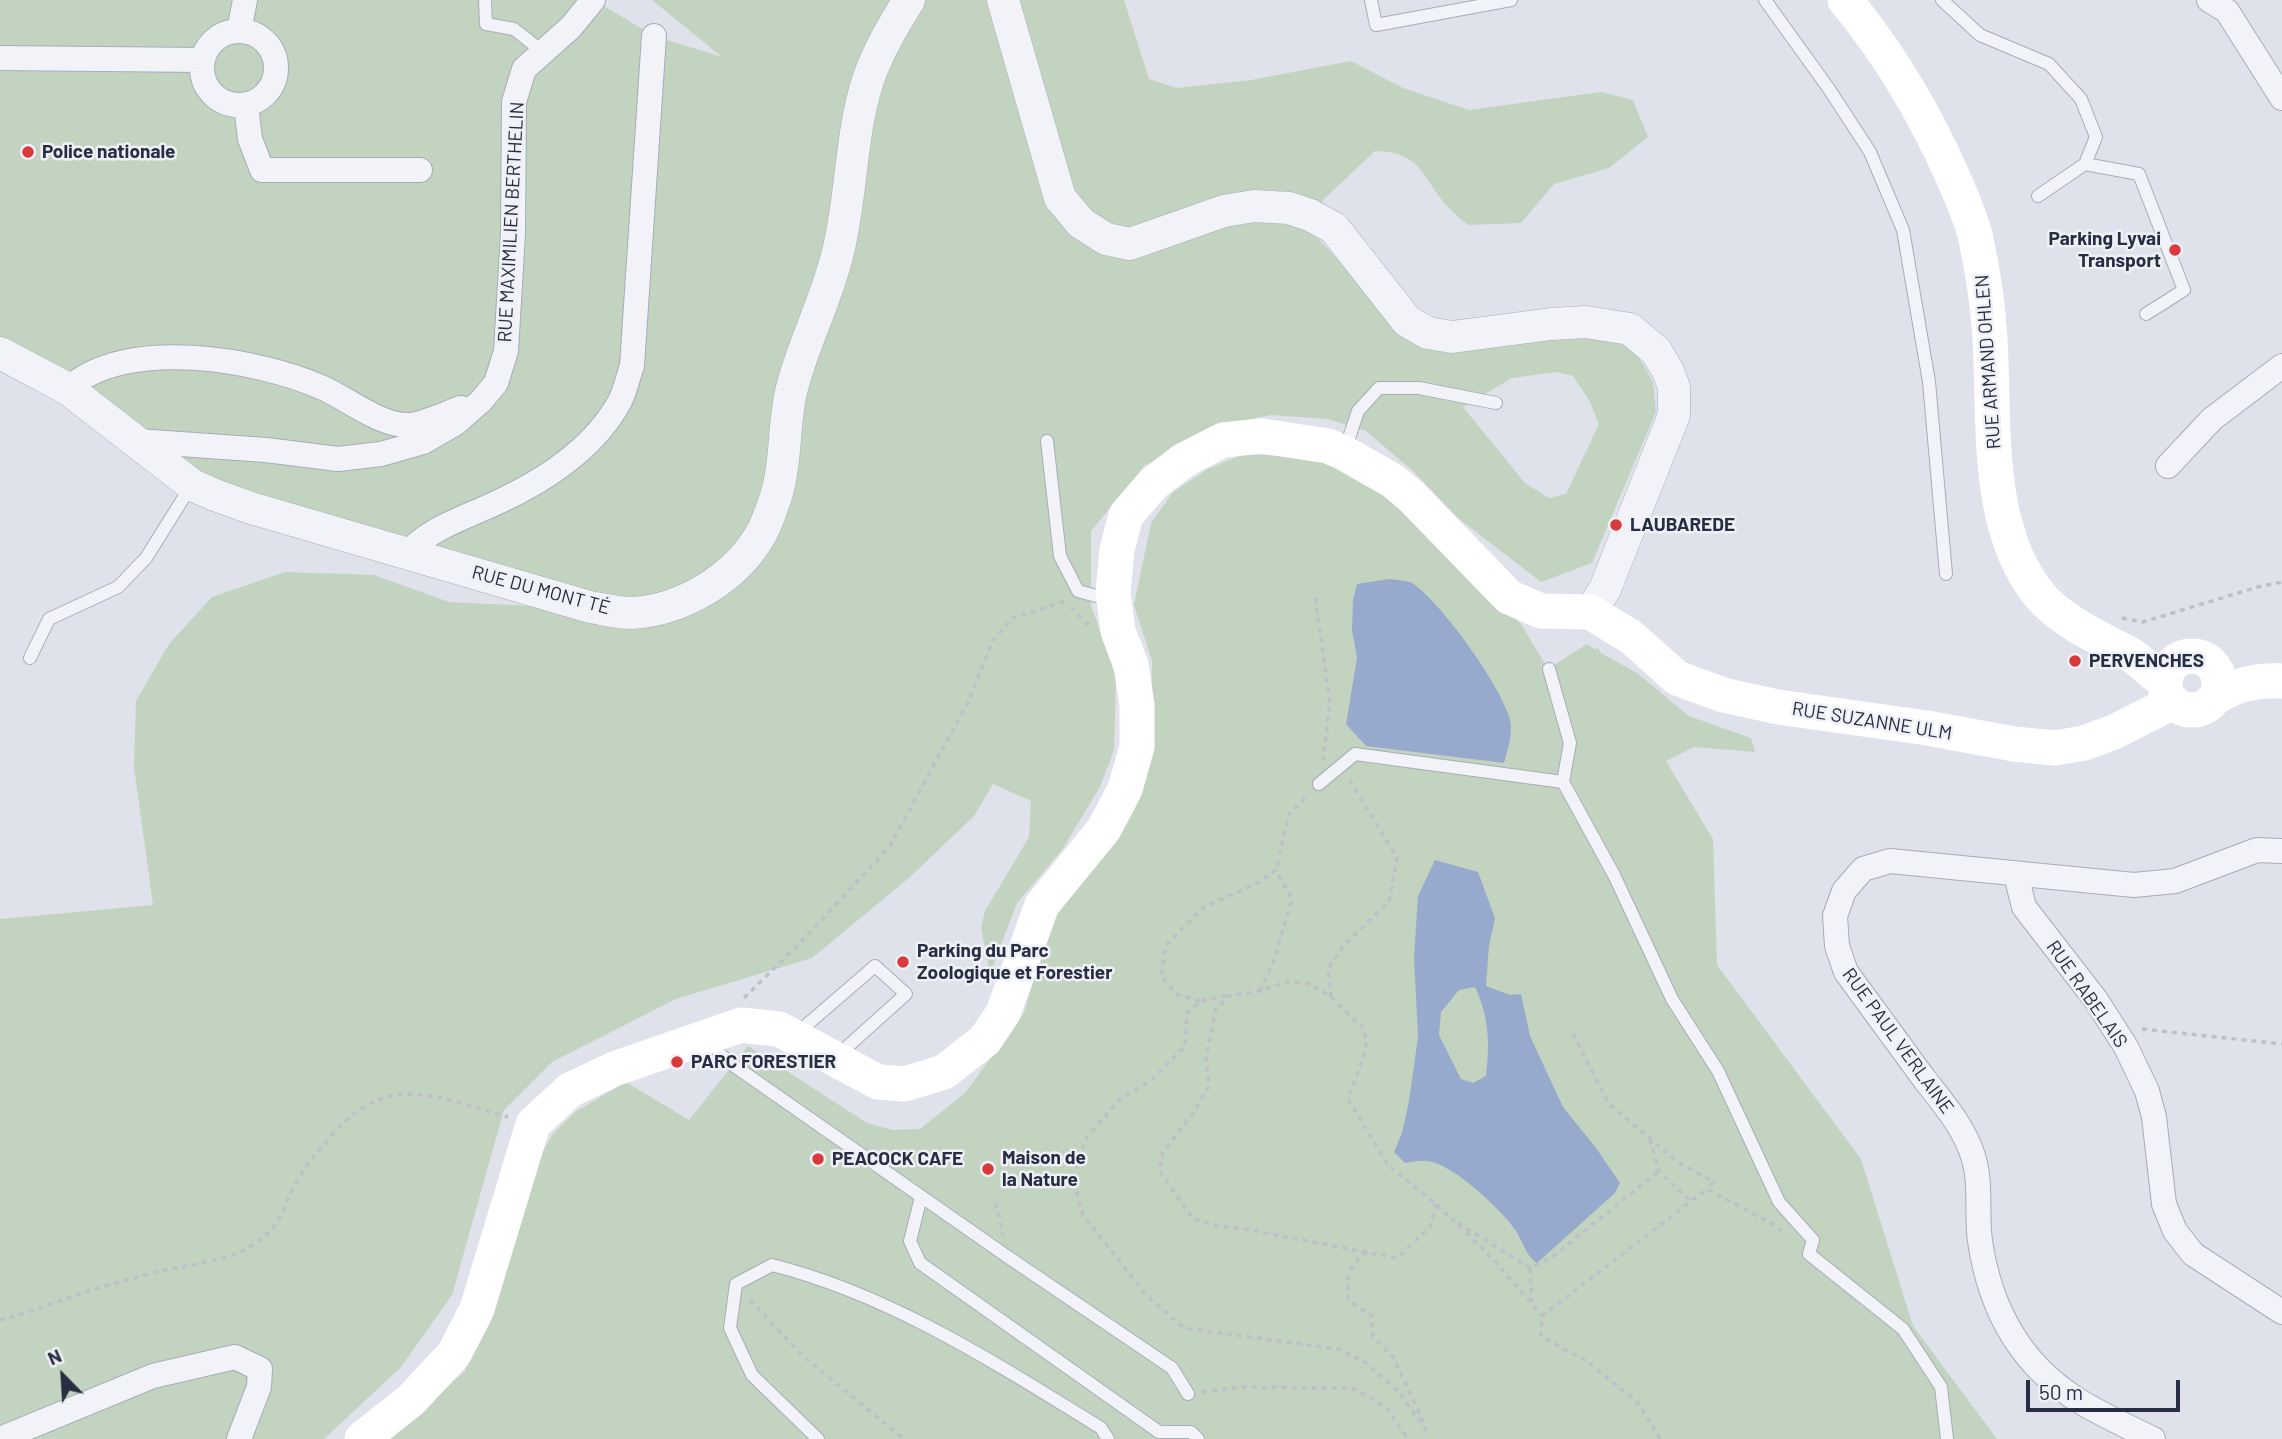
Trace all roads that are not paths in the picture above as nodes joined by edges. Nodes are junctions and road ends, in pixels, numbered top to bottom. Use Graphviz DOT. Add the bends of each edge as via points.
graph roads {
  1 [pos="245,0"];
  2 [pos="485,0"];
  3 [pos="593,0"];
  4 [pos="909,0"];
  5 [pos="1003,0"];
  6 [pos="1371,0"];
  7 [pos="1511,0"];
  8 [pos="1765,0"];
  9 [pos="1844,0"];
  10 [pos="1942,0"];
  11 [pos="2209,0"];
  12 [pos="239,31"];
  13 [pos="654,36"];
  14 [pos="543,52"];
  15 [pos="0,58"];
  16 [pos="203,60"];
  17 [pos="2282,98"];
  18 [pos="246,104"];
  19 [pos="2085,164"];
  20 [pos="420,170"];
  21 [pos="2038,196"];
  22 [pos="2146,314"];
  23 [pos="0,353"];
  24 [pos="2280,373"];
  25 [pos="68,389"];
  26 [pos="481,401"];
  27 [pos="1496,403"];
  28 [pos="137,440"];
  29 [pos="1047,441"];
  30 [pos="1344,453"];
  31 [pos="2168,466"];
  32 [pos="192,485"];
  33 [pos="407,553"];
  34 [pos="1946,574"];
  35 [pos="1114,601"];
  36 [pos="1590,612"];
  37 [pos="30,658"];
  38 [pos="1549,669"];
  39 [pos="2282,669"];
  40 [pos="2170,681"];
  41 [pos="2282,681"];
  42 [pos="2215,682"];
  43 [pos="1563,782"];
  44 [pos="1320,784"];
  45 [pos="2282,851"];
  46 [pos="2016,874"];
  47 [pos="713,1033"];
  48 [pos="793,1037"];
  49 [pos="835,1059"];
  50 [pos="922,1197"];
  51 [pos="2282,1312"];
  52 [pos="1188,1394"];
  53 [pos="0,1438"];
  54 [pos="239,1439"];
  55 [pos="362,1439"];
  56 [pos="818,1439"];
  57 [pos="1108,1439"];
  58 [pos="1198,1439"];
  59 [pos="1947,1439"];
  60 [pos="2153,1439"];
  1 -- 12 [label="street"];
  2 -- 14 [label="lane" via="486,24 514,29"];
  3 -- 14 [label="street, RUE MAXIMILIEN BERTHELIN"];
  4 -- 33 [label="street, RUE DU MONT TÉ" via="881,47 868,81 838,254 791,391 777,491 762,532 741,561 686,600 629,613 590,607"];
  5 -- 36 [label="street" via="1060,198 1081,223 1106,239 1130,244 1224,211 1254,206 1289,208 1334,228 1407,321 1428,333 1452,337 1586,322 1630,328 1656,351 1674,387 1674,415 1605,589"];
  6 -- 7 [label="lane" via="1376,25"];
  8 -- 34 [label="lane" via="1870,152 1903,230 1929,382"];
  9 -- 40 [label="main road, RUE ARMAND OHLEN" via="1904,81 1938,143 1975,236 1987,294 1995,465 2008,535 2024,573 2064,617"];
  10 -- 19 [label="lane" via="1980,36 2049,64 2081,99 2096,137"];
  11 -- 17 [label="street" via="2227,11"];
  12 -- 16 [label="street" via="216,39"];
  12 -- 18 [label="street" via="262,38 275,58 274,82 267,93"];
  13 -- 33 [label="street" via="632,366 620,401 597,434 570,458 498,502 421,538"];
  14 -- 26 [label="street, RUE MAXIMILIEN BERTHELIN" via="524,69 514,102 506,351 496,383"];
  15 -- 16 [label="street"];
  16 -- 18 [label="street" via="205,84 212,94 234,105"];
  18 -- 20 [label="street" via="250,139 262,170"];
  19 -- 21 [label="lane"];
  19 -- 22 [label="lane" via="2139,174 2184,290"];
  23 -- 25 [label="street, RUE DU MONT TÉ"];
  24 -- 31 [label="street" via="2250,388 2212,418"];
  25 -- 26 [label="street" via="88,374 122,363 150,358 226,360 288,374 385,421 410,425"];
  25 -- 28 [label="street, RUE DU MONT TÉ"];
  26 -- 28 [label="street, RUE MAXIMILIEN BERTHELIN" via="456,423 423,442 381,454 338,458"];
  27 -- 30 [label="lane" via="1419,388 1379,388 1358,411"];
  28 -- 32 [label="street, RUE DU MONT TÉ"];
  29 -- 35 [label="lane" via="1060,556 1078,592"];
  30 -- 35 [label="main road" via="1328,446 1262,436 1223,440 1184,460 1154,483 1126,515 1117,550"];
  30 -- 36 [label="main road" via="1412,496 1509,597 1541,611"];
  32 -- 33 [label="street, RUE DU MONT TÉ" via="251,508"];
  32 -- 37 [label="lane" via="146,558 118,587 49,619"];
  35 -- 49 [label="main road" via="1138,705 1137,747 1125,789 1104,829 1042,905 1003,1013 985,1040 944,1072 905,1084 878,1082"];
  36 -- 40 [label="main road, RUE SUZANNE ULM" via="1638,643 1677,678 1723,695 2014,744 2055,748 2114,732"];
  38 -- 43 [label="lane" via="1570,743"];
  39 -- 42 [label="main road" via="2245,672"];
  40 -- 42 [label="main road" via="2190,656 2207,660"];
  40 -- 42 [label="main road" via="2181,708 2197,710 2211,704"];
  41 -- 42 [label="main road"];
  43 -- 44 [label="lane" via="1355,754"];
  43 -- 59 [label="lane" via="1614,875 1672,999 1718,1071 1779,1202 1813,1240 1809,1254 1903,1329 1941,1387"];
  45 -- 46 [label="street, RUE PAUL VERLAINE" via="2257,850 2175,881 2134,885"];
  46 -- 51 [label="street, RUE RABELAIS" via="2024,908 2096,1000 2147,1091 2164,1204 2175,1231 2193,1254"];
  46 -- 60 [label="street, RUE PAUL VERLAINE" via="1890,861 1863,869 1844,891 1835,916 1837,946 1846,972 1960,1127 1973,1156 1980,1238 1989,1286 2003,1321 2051,1381"];
  47 -- 48 [label="main road" via="741,1025 779,1029"];
  47 -- 50 [label="lane" via="719,1053 733,1065"];
  47 -- 55 [label="main road" via="570,1090 533,1124 477,1309 454,1354 411,1400"];
  48 -- 49 [label="main road"];
  48 -- 49 [label="lane" via="875,965 906,994"];
  50 -- 52 [label="lane" via="1172,1368"];
  50 -- 58 [label="lane" via="910,1241 920,1263 1159,1432 1191,1432"];
  53 -- 54 [label="street" via="153,1376 235,1357 260,1369 259,1387"];
  56 -- 57 [label="lane" via="751,1375 730,1328 736,1284 772,1265 882,1302 1101,1428"];
}
